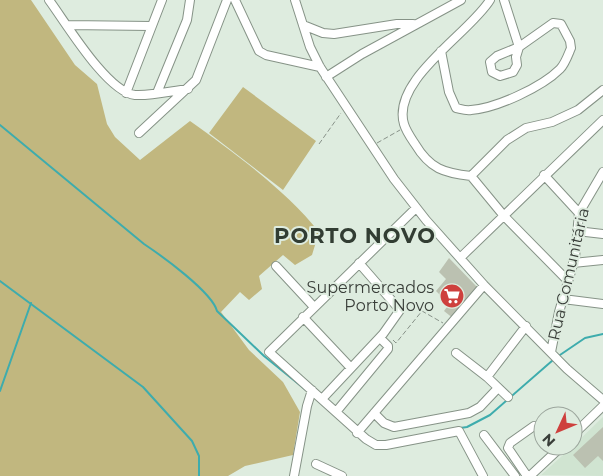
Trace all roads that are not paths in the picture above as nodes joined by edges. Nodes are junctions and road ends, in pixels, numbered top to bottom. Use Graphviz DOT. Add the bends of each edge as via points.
graph roads {
  1 [pos="49,0"];
  2 [pos="162,0"];
  3 [pos="190,0"];
  4 [pos="227,0"];
  5 [pos="236,0"];
  6 [pos="295,0"];
  7 [pos="460,0"];
  8 [pos="490,0"];
  9 [pos="504,0"];
  10 [pos="413,24"];
  11 [pos="67,25"];
  12 [pos="302,25"];
  13 [pos="151,26"];
  14 [pos="441,51"];
  15 [pos="320,67"];
  16 [pos="326,77"];
  17 [pos="188,89"];
  18 [pos="603,90"];
  19 [pos="126,93"];
  20 [pos="157,93"];
  21 [pos="603,120"];
  22 [pos="139,133"];
  23 [pos="603,172"];
  24 [pos="544,175"];
  25 [pos="471,176"];
  26 [pos="416,208"];
  27 [pos="579,213"];
  28 [pos="504,216"];
  29 [pos="577,231"];
  30 [pos="603,234"];
  31 [pos="460,258"];
  32 [pos="603,260"];
  33 [pos="573,262"];
  34 [pos="360,263"];
  35 [pos="276,266"];
  36 [pos="568,281"];
  37 [pos="484,285"];
  38 [pos="563,299"];
  39 [pos="603,304"];
  40 [pos="314,307"];
  41 [pos="303,317"];
  42 [pos="526,326"];
  43 [pos="382,336"];
  44 [pos="551,352"];
  45 [pos="456,353"];
  46 [pos="351,368"];
  47 [pos="487,377"];
  48 [pos="498,388"];
  49 [pos="312,390"];
  50 [pos="508,396"];
  51 [pos="322,398"];
  52 [pos="603,400"];
  53 [pos="603,406"];
  54 [pos="336,412"];
  55 [pos="374,413"];
  56 [pos="583,425"];
  57 [pos="533,427"];
  58 [pos="357,433"];
  59 [pos="484,435"];
  60 [pos="551,456"];
  61 [pos="316,464"];
  62 [pos="482,475"];
  63 [pos="531,475"];
  64 [pos="294,476"];
  65 [pos="342,476"];
  66 [pos="515,476"];
  1 -- 11 [label="street"];
  2 -- 13 [label="street"];
  3 -- 20 [label="street" via="187,20"];
  4 -- 17 [label="street" via="200,71"];
  5 -- 15 [label="street" via="260,50"];
  6 -- 12 [label="street"];
  7 -- 10 [label="street"];
  8 -- 14 [label="street"];
  9 -- 14 [label="street" via="519,47 553,23 561,24 571,48 561,68 510,99 469,111 456,108 449,92"];
  10 -- 12 [label="street" via="334,34"];
  10 -- 16 [label="street"];
  11 -- 13 [label="street"];
  11 -- 19 [label="street" via="102,73"];
  12 -- 15 [label="street"];
  13 -- 19 [label="street"];
  14 -- 25 [label="street" via="421,72 409,93 403,116 405,127 432,165 449,174"];
  15 -- 16 [label="street"];
  16 -- 26 [label="street"];
  17 -- 20 [label="street"];
  17 -- 22 [label="street"];
  18 -- 25 [label="street" via="578,110 552,122 526,128 507,140"];
  19 -- 20 [label="street"];
  21 -- 24 [label="street"];
  23 -- 27 [label="street, Rua Comunitária"];
  24 -- 27 [label="street"];
  24 -- 28 [label="street"];
  25 -- 28 [label="street"];
  26 -- 31 [label="street"];
  26 -- 34 [label="street"];
  27 -- 29 [label="street, Rua Comunitária"];
  28 -- 31 [label="street"];
  28 -- 36 [label="street"];
  29 -- 30 [label="street"];
  29 -- 33 [label="street, Rua Comunitária"];
  31 -- 37 [label="street"];
  32 -- 33 [label="street"];
  33 -- 36 [label="street, Rua Comunitária"];
  34 -- 40 [label="street"];
  34 -- 43 [label="street" via="400,307"];
  35 -- 40 [label="street"];
  36 -- 38 [label="street, Rua Comunitária"];
  37 -- 42 [label="street"];
  37 -- 55 [label="street"];
  38 -- 39 [label="street"];
  38 -- 44 [label="street, Rua Comunitária"];
  40 -- 41 [label="street"];
  41 -- 46 [label="street"];
  41 -- 49 [label="street" via="269,352"];
  42 -- 44 [label="street"];
  42 -- 47 [label="street"];
  43 -- 46 [label="street"];
  43 -- 54 [label="street" via="388,349"];
  44 -- 52 [label="street"];
  45 -- 47 [label="street"];
  46 -- 51 [label="street"];
  47 -- 48 [label="street"];
  48 -- 50 [label="street"];
  48 -- 55 [label="street" via="480,407 469,413 394,427"];
  49 -- 51 [label="street"];
  49 -- 64 [label="street" via="306,406"];
  51 -- 54 [label="street"];
  53 -- 56 [label="street"];
  54 -- 58 [label="street"];
  55 -- 58 [label="street"];
  57 -- 63 [label="street" via="508,448"];
  58 -- 62 [label="street" via="376,445 386,445 459,431"];
  59 -- 66 [label="street"];
  60 -- 63 [label="street"];
  61 -- 65 [label="street"];
}
